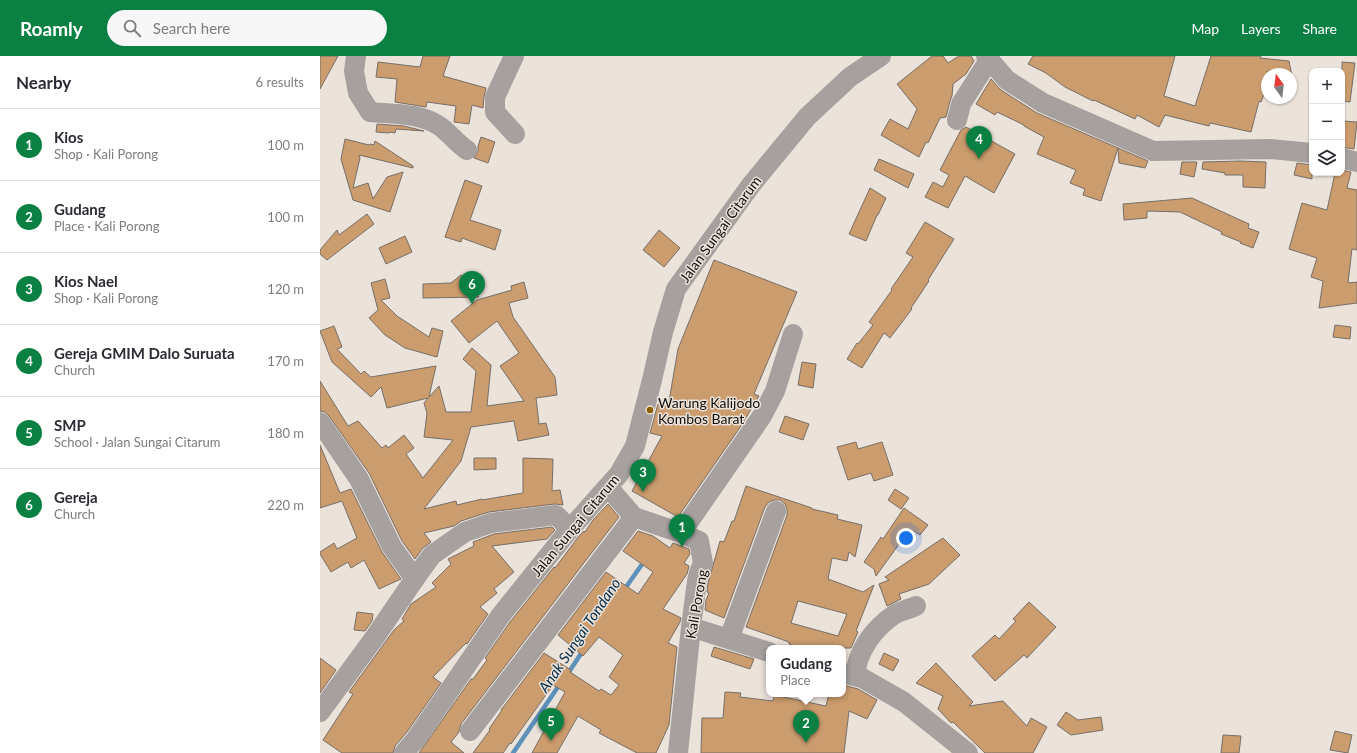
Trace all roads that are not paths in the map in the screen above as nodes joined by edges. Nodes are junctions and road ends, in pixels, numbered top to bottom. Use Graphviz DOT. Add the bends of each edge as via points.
graph roads {
  1 [pos="356,56"];
  2 [pos="514,56"];
  3 [pos="881,56"];
  4 [pos="988,58"];
  5 [pos="957,120"];
  6 [pos="515,134"];
  7 [pos="467,150"];
  8 [pos="1309,153"];
  9 [pos="1345,159"];
  10 [pos="1357,162"];
  11 [pos="793,334"];
  12 [pos="320,422"];
  13 [pos="608,487"];
  14 [pos="776,511"];
  15 [pos="634,517"];
  16 [pos="570,529"];
  17 [pos="682,533"];
  18 [pos="415,579"];
  19 [pos="916,606"];
  20 [pos="691,627"];
  21 [pos="729,639"];
  22 [pos="766,651"];
  23 [pos="849,675"];
  24 [pos="320,712"];
  25 [pos="470,730"];
  26 [pos="404,753"];
  27 [pos="678,753"];
  28 [pos="968,753"];
  1 -- 7 [label="street" via="354,71 358,93 370,112 429,120"];
  2 -- 6 [label="street" via="495,97 495,112"];
  3 -- 13 [label="street, Jalan Sungai Citarum" via="850,77 807,117 751,185 676,289 635,446 619,474"];
  4 -- 5 [label="street" via="961,104"];
  4 -- 8 [label="street" via="1007,80 1043,103 1153,151 1270,149"];
  9 -- 10 [label="street"];
  11 -- 17 [label="street" via="775,391 762,416"];
  12 -- 18 [label="street" via="359,479 392,547"];
  13 -- 15 [label="street"];
  13 -- 16 [label="street, Jalan Sungai Citarum"];
  14 -- 21 [label="street"];
  15 -- 17 [label="street, Kali Porong"];
  15 -- 25 [label="street"];
  16 -- 18 [label="street" via="556,515 490,523 465,532 432,556"];
  16 -- 26 [label="street, Jalan Sungai Citarum" via="501,615"];
  17 -- 20 [label="street, Kali Porong" via="699,541 703,556"];
  18 -- 24 [label="street"];
  19 -- 23 [label="street" via="896,614 869,638"];
  20 -- 21 [label="street"];
  20 -- 27 [label="street, Kali Porong"];
  21 -- 22 [label="street"];
  23 -- 28 [label="street" via="862,678 904,702"];
}
